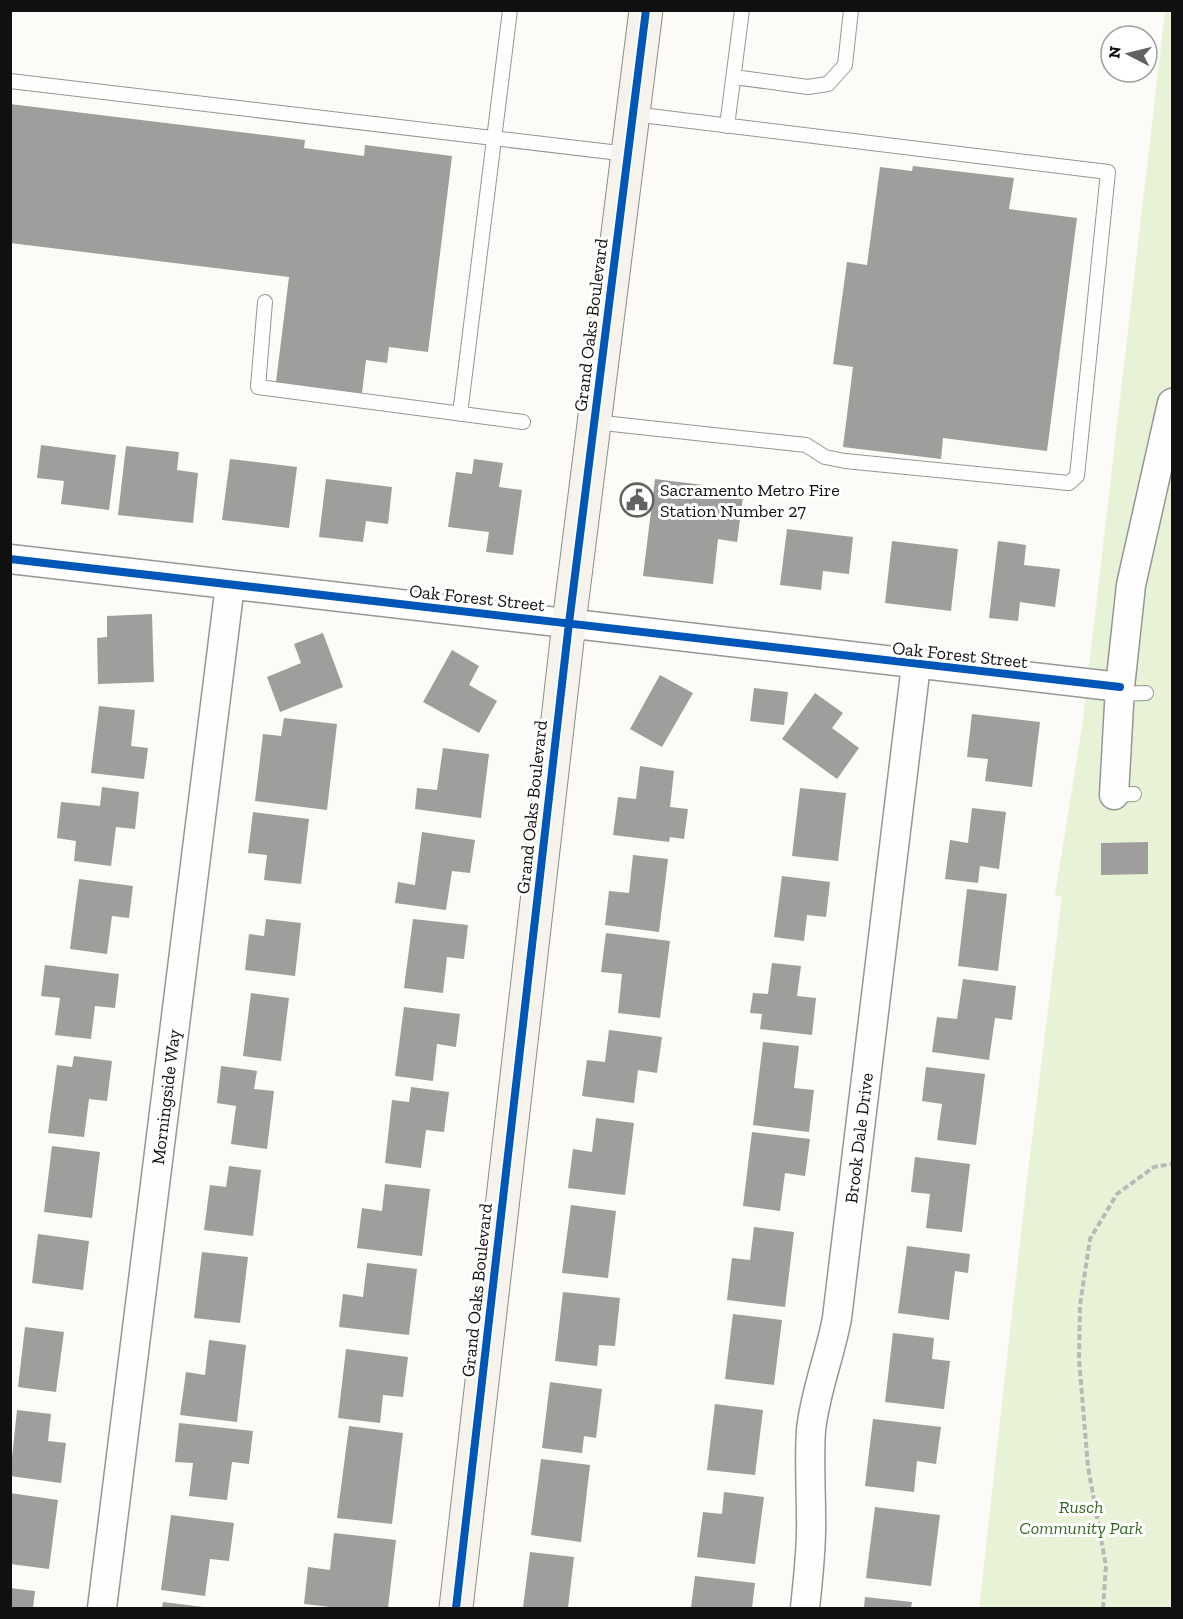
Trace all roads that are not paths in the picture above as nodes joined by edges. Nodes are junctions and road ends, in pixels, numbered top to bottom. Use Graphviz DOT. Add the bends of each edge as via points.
graph roads {
  1 [pos="510,10"];
  2 [pos="646,10"];
  3 [pos="742,10"];
  4 [pos="851,10"];
  5 [pos="734,77"];
  6 [pos="10,81"];
  7 [pos="633,114"];
  8 [pos="727,126"];
  9 [pos="493,138"];
  10 [pos="628,154"];
  11 [pos="265,302"];
  12 [pos="1173,403"];
  13 [pos="460,414"];
  14 [pos="523,422"];
  15 [pos="594,422"];
  16 [pos="10,559"];
  17 [pos="230,585"];
  18 [pos="569,623"];
  19 [pos="916,665"];
  20 [pos="1128,691"];
  21 [pos="1124,795"];
  22 [pos="102,1608"];
  23 [pos="456,1608"];
  24 [pos="805,1608"];
  1 -- 9 [label="lane"];
  2 -- 7 [label="street, Grand Oaks Boulevard"];
  3 -- 5 [label="lane"];
  4 -- 5 [label="lane" via="845,65 828,84 808,87"];
  5 -- 8 [label="lane"];
  6 -- 9 [label="lane"];
  7 -- 8 [label="lane"];
  7 -- 10 [label="street, Grand Oaks Boulevard"];
  8 -- 15 [label="lane" via="1108,172 1077,476 1069,483 845,461 825,457 806,445"];
  9 -- 10 [label="lane"];
  9 -- 13 [label="lane"];
  10 -- 15 [label="street, Grand Oaks Boulevard"];
  11 -- 13 [label="lane" via="258,387"];
  12 -- 20 [label="street" via="1131,585"];
  13 -- 14 [label="lane"];
  15 -- 18 [label="street, Grand Oaks Boulevard"];
  16 -- 17 [label="street, Oak Forest Street"];
  17 -- 18 [label="street, Oak Forest Street"];
  17 -- 22 [label="street, Morningside Way"];
  18 -- 19 [label="street, Oak Forest Street"];
  18 -- 23 [label="street, Grand Oaks Boulevard"];
  19 -- 20 [label="street, Oak Forest Street"];
  19 -- 24 [label="street, Brook Dale Drive" via="837,1318 812,1428 810,1561"];
  20 -- 21 [label="street"];
}
